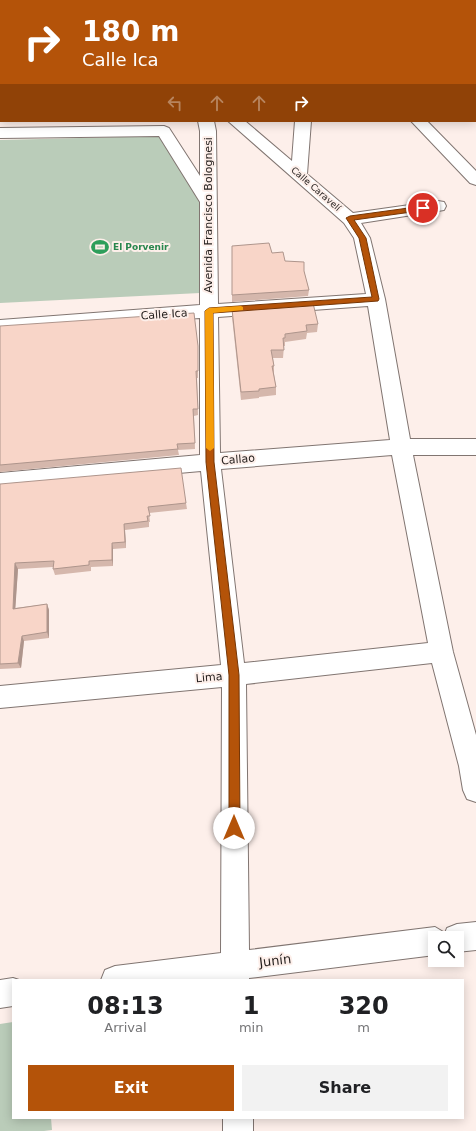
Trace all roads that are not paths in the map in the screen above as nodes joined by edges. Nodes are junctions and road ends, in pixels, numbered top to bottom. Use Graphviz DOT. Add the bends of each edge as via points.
graph roads {
  1 [pos="206,122"];
  2 [pos="237,122"];
  3 [pos="303,122"];
  4 [pos="420,122"];
  5 [pos="86,127"];
  6 [pos="0,133"];
  7 [pos="299,174"];
  8 [pos="476,180"];
  9 [pos="208,201"];
  10 [pos="438,206"];
  11 [pos="350,218"];
  12 [pos="376,299"];
  13 [pos="209,311"];
  14 [pos="0,326"];
  15 [pos="401,446"];
  16 [pos="476,447"];
  17 [pos="210,462"];
  18 [pos="0,481"];
  19 [pos="441,652"];
  20 [pos="234,675"];
  21 [pos="0,696"];
  22 [pos="476,790"];
  23 [pos="476,936"];
  24 [pos="464,937"];
  25 [pos="428,942"];
  26 [pos="235,973"];
  27 [pos="132,979"];
  28 [pos="12,992"];
  29 [pos="0,994"];
  30 [pos="238,1119"];
  31 [pos="238,1131"];
  1 -- 9 [label="street, Avenida Francisco Bolognesi"];
  2 -- 7 [label="street, Calle Caravelí"];
  3 -- 7 [label="street"];
  4 -- 8 [label="street"];
  5 -- 6 [label="street"];
  5 -- 9 [label="street" via="164,131"];
  7 -- 11 [label="street, Calle Caravelí"];
  9 -- 13 [label="street, Avenida Francisco Bolognesi"];
  10 -- 11 [label="street"];
  11 -- 12 [label="street, Calle Caravelí" via="362,238"];
  12 -- 13 [label="street, Calle Ica"];
  12 -- 15 [label="street, Calle Caravelí"];
  13 -- 14 [label="street, Calle Ica"];
  13 -- 17 [label="street, Avenida Francisco Bolognesi"];
  15 -- 16 [label="street, Callao"];
  15 -- 17 [label="street, Callao"];
  15 -- 19 [label="street, Calle Caravelí"];
  17 -- 18 [label="street, Callao"];
  17 -- 20 [label="street, Avenida Francisco Bolognesi"];
  19 -- 20 [label="street, Lima"];
  19 -- 22 [label="street, Calle Caravelí" via="472,766"];
  20 -- 21 [label="street, Lima"];
  20 -- 26 [label="street, Avenida Francisco Bolognesi"];
  23 -- 24 [label="street"];
  25 -- 26 [label="street, Junín"];
  26 -- 27 [label="street, Junín"];
  28 -- 29 [label="street"];
  30 -- 31 [label="street"];
}
